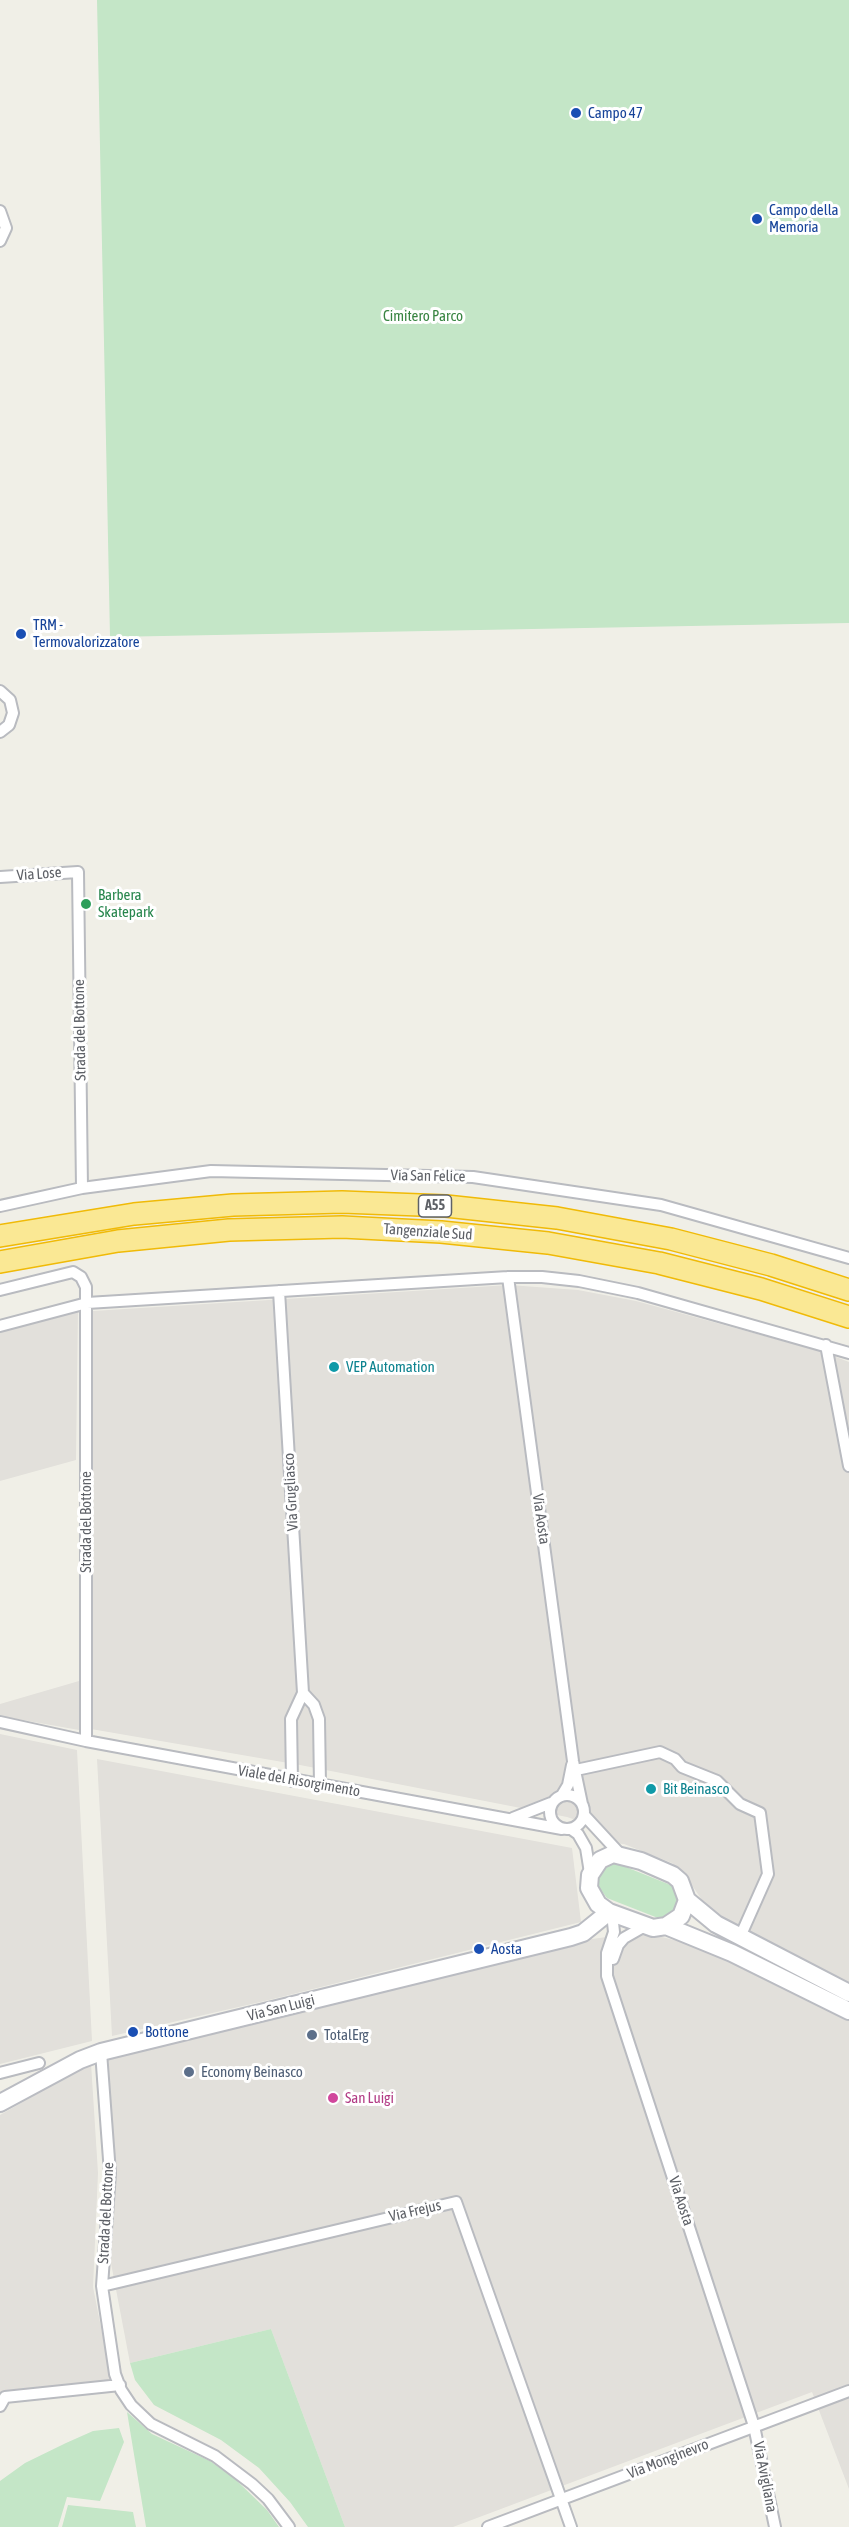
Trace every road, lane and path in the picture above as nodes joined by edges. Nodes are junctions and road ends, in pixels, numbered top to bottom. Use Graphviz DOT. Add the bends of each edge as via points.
graph roads {
  1 [pos="0,211"];
  2 [pos="0,241"];
  3 [pos="0,691"];
  4 [pos="0,732"];
  5 [pos="78,872"];
  6 [pos="0,877"];
  7 [pos="82,1188"];
  8 [pos="0,1206"];
  9 [pos="0,1236"];
  10 [pos="849,1258"];
  11 [pos="0,1262"];
  12 [pos="508,1277"];
  13 [pos="0,1290"];
  14 [pos="849,1290"];
  15 [pos="279,1291"];
  16 [pos="87,1303"];
  17 [pos="849,1317"];
  18 [pos="0,1326"];
  19 [pos="826,1345"];
  20 [pos="849,1353"];
  21 [pos="849,1466"];
  22 [pos="303,1693"];
  23 [pos="0,1722"];
  24 [pos="86,1741"];
  25 [pos="574,1765"];
  26 [pos="292,1780"];
  27 [pos="320,1785"];
  28 [pos="562,1795"];
  29 [pos="551,1803"];
  30 [pos="583,1809"];
  31 [pos="513,1818"];
  32 [pos="566,1829"];
  33 [pos="620,1855"];
  34 [pos="590,1875"];
  35 [pos="591,1894"];
  36 [pos="687,1900"];
  37 [pos="611,1912"];
  38 [pos="645,1926"];
  39 [pos="666,1926"];
  40 [pos="571,1937"];
  41 [pos="744,1939"];
  42 [pos="741,1958"];
  43 [pos="608,1976"];
  44 [pos="845,2000"];
  45 [pos="101,2052"];
  46 [pos="39,2063"];
  47 [pos="0,2073"];
  48 [pos="0,2103"];
  49 [pos="102,2286"];
  50 [pos="120,2385"];
  51 [pos="849,2391"];
  52 [pos="0,2406"];
  53 [pos="754,2426"];
  54 [pos="561,2499"];
  55 [pos="289,2527"];
  56 [pos="488,2527"];
  57 [pos="571,2527"];
  58 [pos="775,2527"];
  1 -- 2 [label="street" via="6,228"];
  3 -- 4 [label="street" via="10,700 13,713 9,725"];
  5 -- 6 [label="street, Via Lose"];
  5 -- 7 [label="street, Strada del Bottone"];
  7 -- 8 [label="street, Via San Felice"];
  7 -- 10 [label="street, Via San Felice" via="211,1171 473,1177 661,1205"];
  9 -- 14 [label="highway, Tangenziale Sud / A55" via="134,1214 233,1205 342,1202 434,1206 557,1218 671,1239"];
  11 -- 17 [label="highway, Tangenziale Sud / A55" via="118,1241 229,1230 342,1227 430,1231 549,1243 648,1261 761,1288"];
  12 -- 15 [label="street"];
  12 -- 19 [label="street" via="579,1281 638,1293"];
  12 -- 25 [label="street, Via Aosta"];
  13 -- 16 [label="street, Strada del Bottone" via="73,1272 84,1283"];
  15 -- 16 [label="street"];
  15 -- 22 [label="street, Via Grugliasco"];
  16 -- 18 [label="street"];
  16 -- 24 [label="street, Strada del Bottone"];
  19 -- 20 [label="street"];
  19 -- 21 [label="street"];
  22 -- 26 [label="street, Via Grugliasco" via="291,1719"];
  22 -- 27 [label="street" via="320,1719"];
  23 -- 24 [label="street, Viale del Risorgimento"];
  24 -- 26 [label="street, Viale del Risorgimento"];
  25 -- 28 [label="street, Via Aosta"];
  25 -- 30 [label="street, Via Aosta"];
  25 -- 41 [label="street" via="660,1752 682,1767 717,1781 740,1804 760,1814 769,1869"];
  26 -- 27 [label="street, Viale del Risorgimento"];
  27 -- 31 [label="street, Viale del Risorgimento"];
  28 -- 29 [label="street"];
  28 -- 30 [label="street" via="576,1797"];
  29 -- 31 [label="street"];
  29 -- 32 [label="street" via="550,1819"];
  30 -- 32 [label="street" via="579,1824"];
  30 -- 33 [label="street"];
  31 -- 32 [label="street, Viale del Risorgimento"];
  32 -- 34 [label="street" via="578,1834 586,1848"];
  33 -- 34 [label="street" via="600,1860"];
  33 -- 36 [label="street" via="673,1875 684,1888"];
  34 -- 35 [label="street"];
  35 -- 37 [label="street"];
  35 -- 40 [label="street" via="585,1921"];
  36 -- 39 [label="street" via="681,1916"];
  36 -- 41 [label="street" via="702,1915"];
  37 -- 38 [label="street"];
  37 -- 40 [label="street, Via San Luigi"];
  37 -- 43 [label="street, Via Aosta" via="614,1932 608,1953"];
  38 -- 39 [label="street"];
  38 -- 43 [label="street" via="618,1946"];
  39 -- 42 [label="street"];
  40 -- 45 [label="street, Via San Luigi"];
  41 -- 42 [label="street"];
  41 -- 44 [label="street"];
  42 -- 44 [label="street"];
  43 -- 53 [label="street, Via Aosta"];
  45 -- 48 [label="street, Via San Luigi"];
  45 -- 49 [label="street, Strada del Bottone" via="110,2173"];
  46 -- 47 [label="street"];
  49 -- 50 [label="street, Strada del Bottone"];
  49 -- 54 [label="street, Via Frejus" via="456,2202"];
  50 -- 52 [label="street" via="5,2397"];
  50 -- 55 [label="street, Strada del Bottone" via="140,2415 165,2433 234,2469 268,2499"];
  51 -- 53 [label="street, Via Monginevro"];
  53 -- 54 [label="street, Via Monginevro"];
  53 -- 58 [label="street, Via Avigliana"];
  54 -- 56 [label="street, Via Monginevro"];
  54 -- 57 [label="street"];
}
